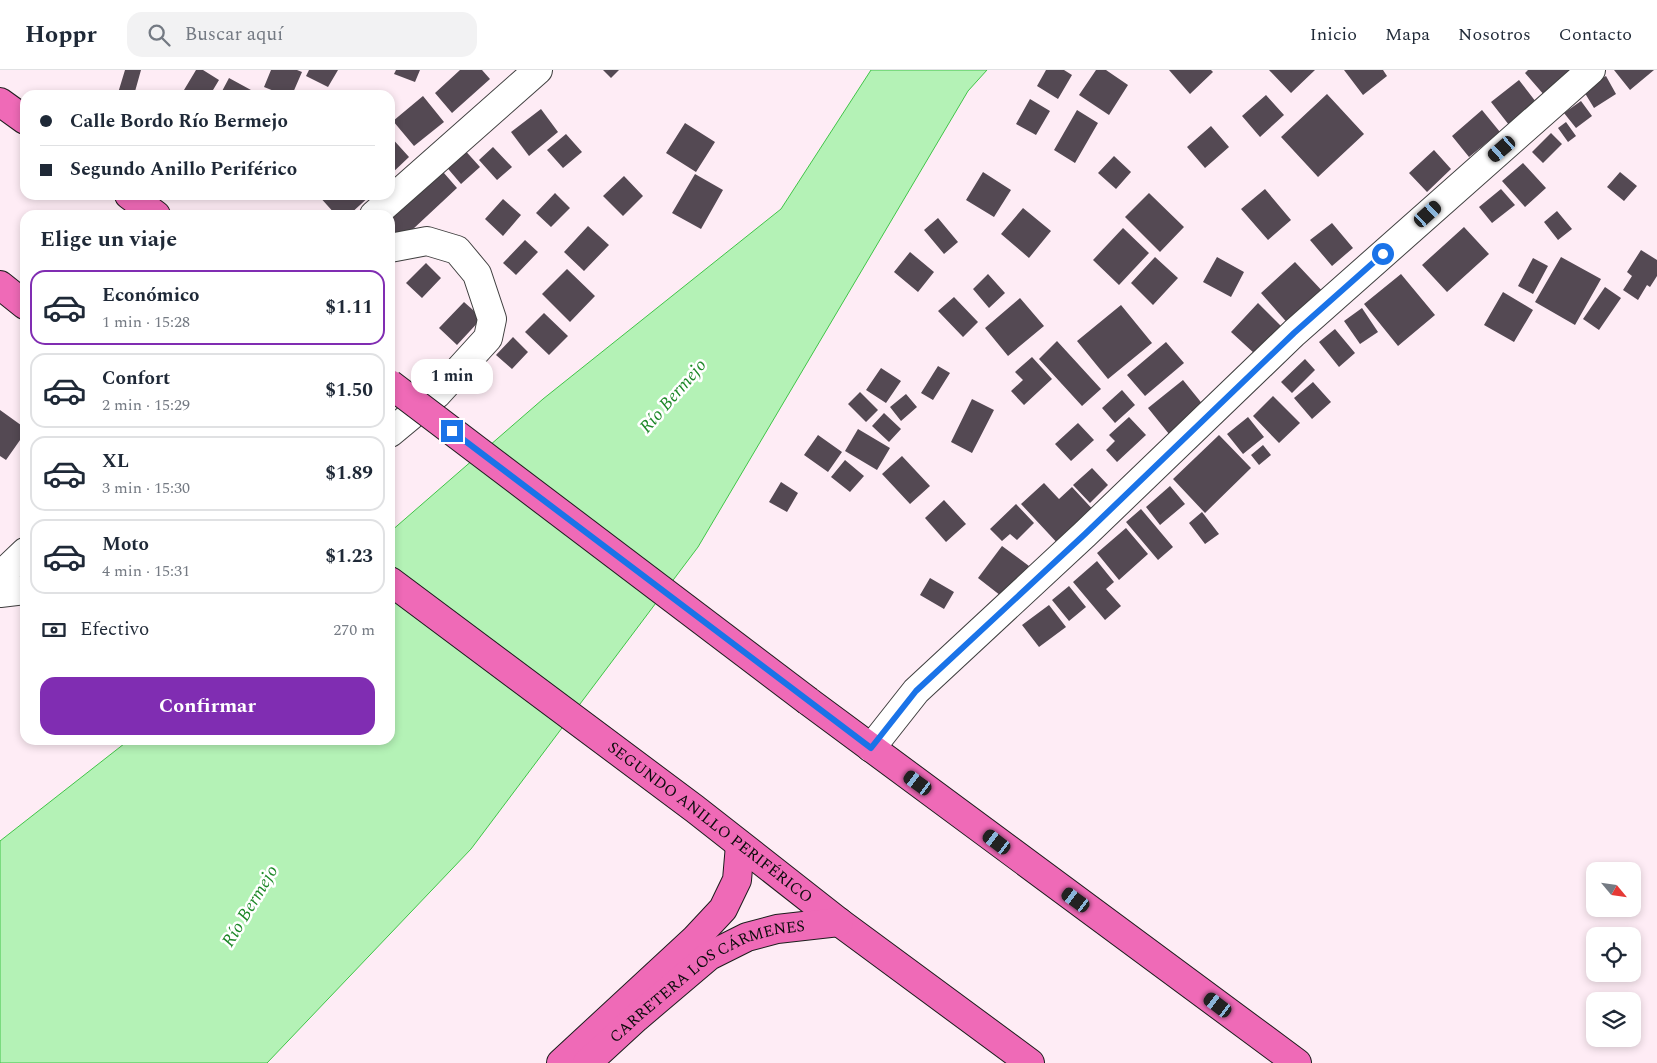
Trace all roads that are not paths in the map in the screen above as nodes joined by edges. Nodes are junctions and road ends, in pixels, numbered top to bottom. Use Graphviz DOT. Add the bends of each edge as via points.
graph roads {
  1 [pos="538,70"];
  2 [pos="1591,70"];
  3 [pos="0,102"];
  4 [pos="20,116"];
  5 [pos="395,196"];
  6 [pos="136,200"];
  7 [pos="391,200"];
  8 [pos="149,210"];
  9 [pos="380,210"];
  10 [pos="395,247"];
  11 [pos="0,285"];
  12 [pos="20,300"];
  13 [pos="395,388"];
  14 [pos="395,429"];
  15 [pos="395,585"];
  16 [pos="20,591"];
  17 [pos="0,593"];
  18 [pos="871,748"];
  19 [pos="740,845"];
  20 [pos="839,922"];
  21 [pos="561,1063"];
  22 [pos="587,1063"];
  23 [pos="1030,1063"];
  24 [pos="1297,1063"];
  1 -- 5 [label="street"];
  2 -- 18 [label="street" via="1294,333 916,691"];
  3 -- 4 [label="main road"];
  6 -- 8 [label="main road"];
  7 -- 9 [label="street"];
  10 -- 14 [label="street" via="427,240 457,250 477,274 492,319 488,338 437,394"];
  11 -- 12 [label="main road"];
  13 -- 18 [label="main road, bridge"];
  15 -- 19 [label="main road, SEGUNDO ANILLO PERIFÉRICO"];
  16 -- 17 [label="street"];
  18 -- 24 [label="main road"];
  19 -- 20 [label="main road, SEGUNDO ANILLO PERIFÉRICO"];
  19 -- 21 [label="main road, CARRETERA LOS CÁRMENES" via="737,880 723,909"];
  20 -- 22 [label="main road, CARRETERA LOS CÁRMENES" via="777,929 747,937 709,956"];
  20 -- 23 [label="main road, SEGUNDO ANILLO PERIFÉRICO"];
}
